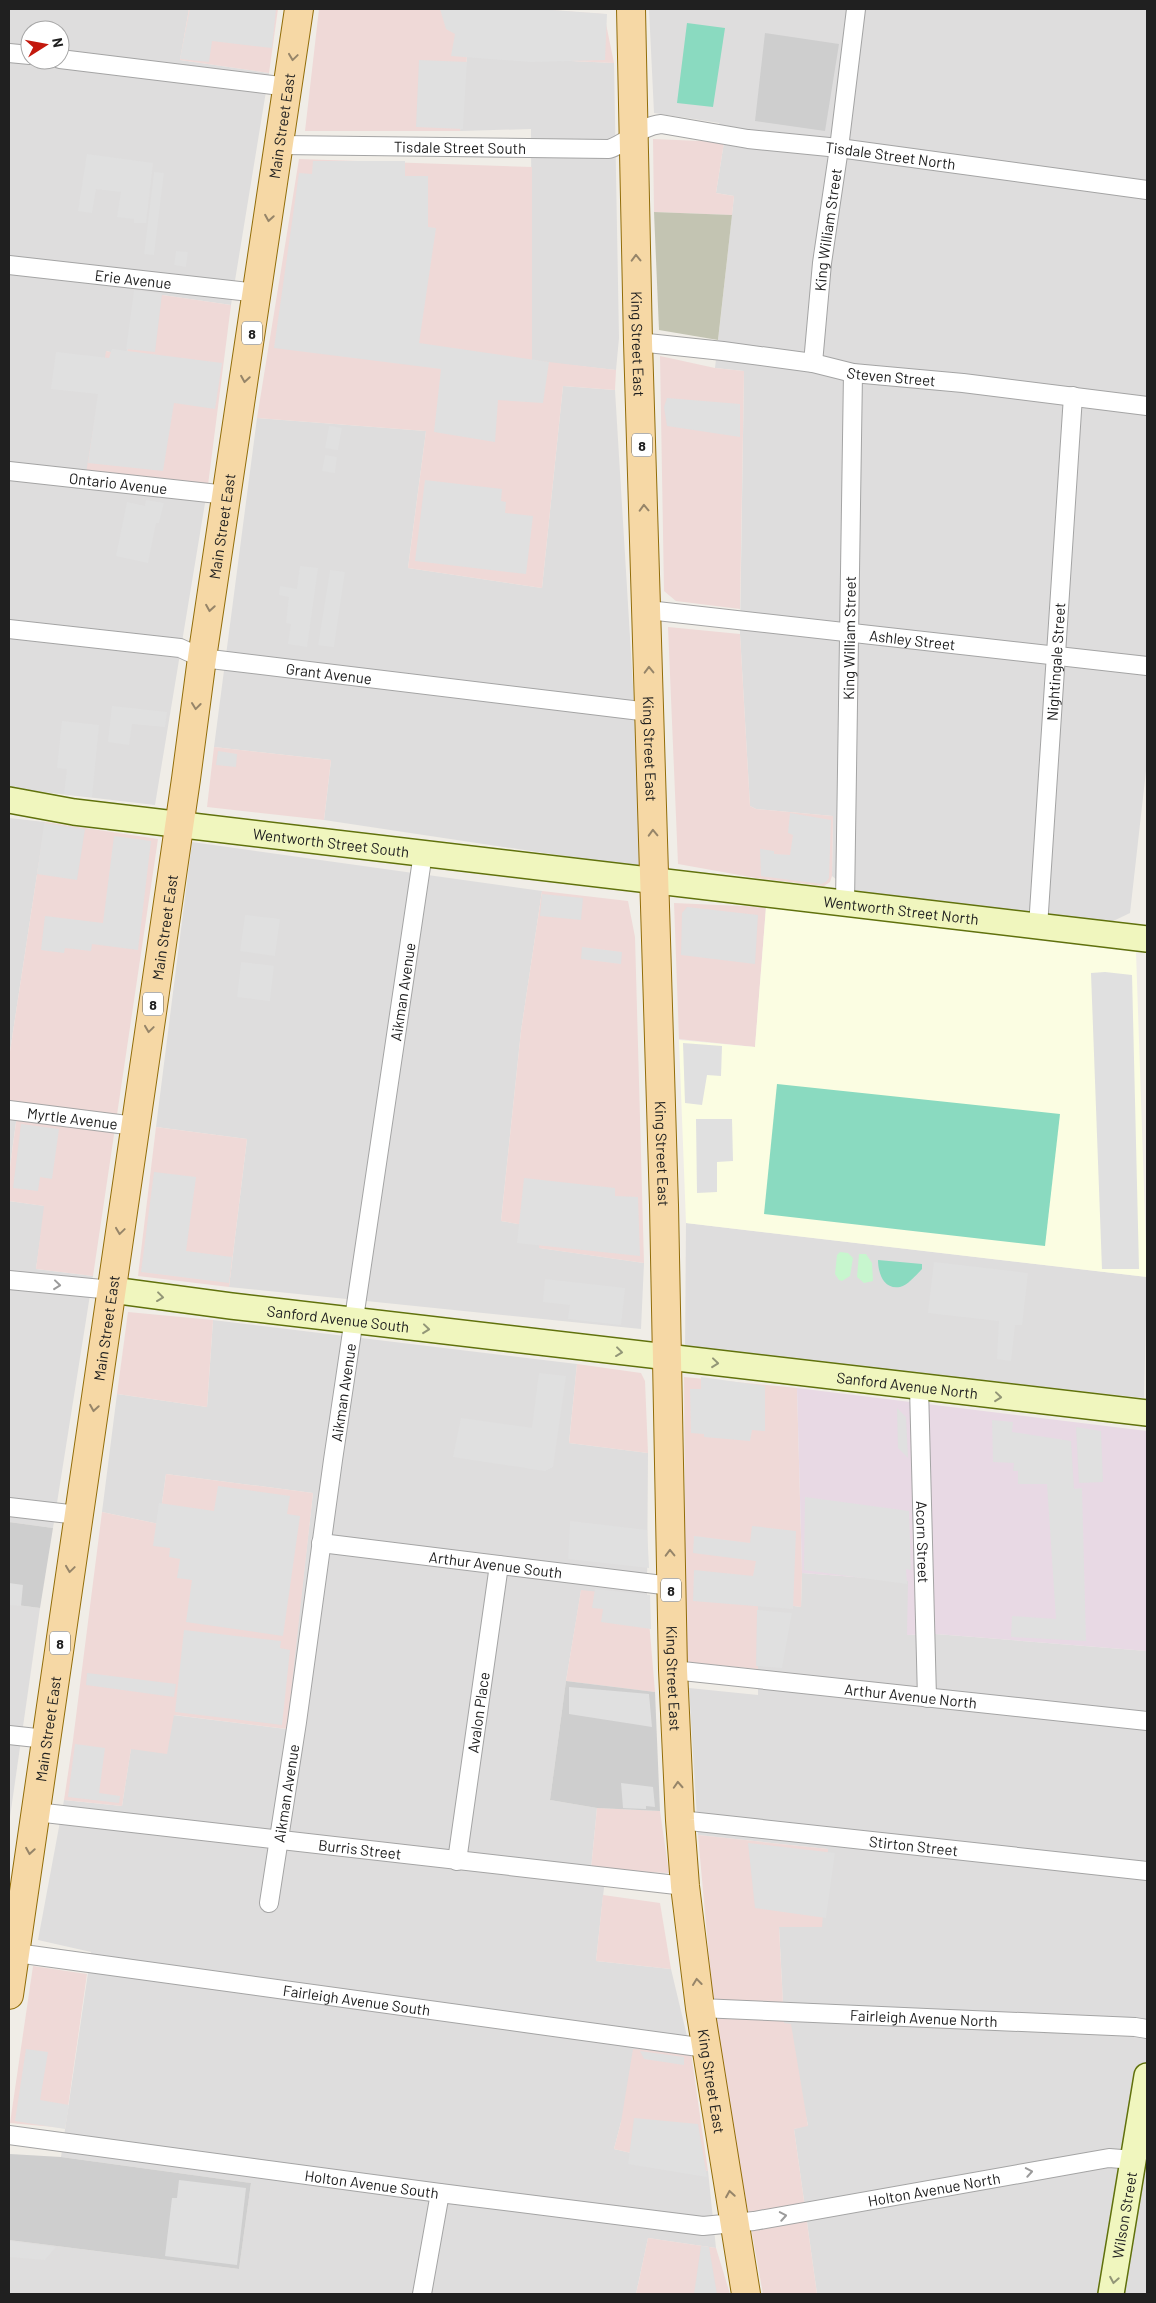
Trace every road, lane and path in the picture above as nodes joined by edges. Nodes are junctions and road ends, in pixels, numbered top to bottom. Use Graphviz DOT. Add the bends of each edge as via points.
graph roads {
  1 [pos="300,9"];
  2 [pos="631,9"];
  3 [pos="856,9"];
  4 [pos="70,60"];
  5 [pos="289,87"];
  6 [pos="634,134"];
  7 [pos="280,145"];
  8 [pos="839,148"];
  9 [pos="1147,190"];
  10 [pos="9,265"];
  11 [pos="258,293"];
  12 [pos="638,342"];
  13 [pos="813,363"];
  14 [pos="853,374"];
  15 [pos="1073,396"];
  16 [pos="1147,406"];
  17 [pos="9,471"];
  18 [pos="228,495"];
  19 [pos="648,610"];
  20 [pos="9,628"];
  21 [pos="848,634"];
  22 [pos="1057,656"];
  23 [pos="202,658"];
  24 [pos="1147,666"];
  25 [pos="650,712"];
  26 [pos="9,800"];
  27 [pos="179,825"];
  28 [pos="423,853"];
  29 [pos="655,882"];
  30 [pos="844,903"];
  31 [pos="1038,927"];
  32 [pos="1147,939"];
  33 [pos="9,1110"];
  34 [pos="134,1126"];
  35 [pos="9,1280"];
  36 [pos="112,1290"];
  37 [pos="353,1320"];
  38 [pos="667,1358"];
  39 [pos="919,1387"];
  40 [pos="1147,1413"];
  41 [pos="9,1507"];
  42 [pos="78,1516"];
  43 [pos="321,1543"];
  44 [pos="499,1565"];
  45 [pos="671,1586"];
  46 [pos="673,1670"];
  47 [pos="927,1698"];
  48 [pos="1147,1722"];
  49 [pos="9,1735"];
  50 [pos="46,1739"];
  51 [pos="36,1812"];
  52 [pos="680,1820"];
  53 [pos="278,1840"];
  54 [pos="457,1861"];
  55 [pos="1147,1871"];
  56 [pos="685,1886"];
  57 [pos="269,1903"];
  58 [pos="12,1952"];
  59 [pos="9,1995"];
  60 [pos="700,2008"];
  61 [pos="1147,2029"];
  62 [pos="706,2048"];
  63 [pos="1147,2076"];
  64 [pos="1144,2115"];
  65 [pos="9,2135"];
  66 [pos="1134,2160"];
  67 [pos="440,2193"];
  68 [pos="734,2224"];
  69 [pos="422,2294"];
  70 [pos="746,2294"];
  71 [pos="1111,2294"];
  1 -- 5 [label="main road, Main Street East / 8, one-way"];
  2 -- 6 [label="main road, King Street East / 8"];
  3 -- 8 [label="street, King William Street"];
  4 -- 5 [label="street"];
  5 -- 7 [label="main road, Main Street East / 8"];
  6 -- 7 [label="street, Tisdale Street South" via="624,144 609,149"];
  6 -- 8 [label="street, Tisdale Street North" via="661,124 748,139"];
  12 -- 6 [label="main road, King Street East / 8, one-way"];
  7 -- 11 [label="main road, Main Street East / 8, one-way"];
  8 -- 9 [label="street, Tisdale Street North"];
  8 -- 13 [label="street, King William Street" via="822,263"];
  10 -- 11 [label="street, Erie Avenue"];
  11 -- 18 [label="main road, Main Street East / 8, one-way"];
  12 -- 13 [label="street, Steven Street"];
  19 -- 12 [label="main road, King Street East / 8, one-way"];
  13 -- 14 [label="street, Steven Street"];
  14 -- 15 [label="street, Steven Street"];
  14 -- 21 [label="street, King William Street"];
  15 -- 16 [label="street, Steven Street"];
  15 -- 22 [label="street, Nightingale Street"];
  17 -- 18 [label="street, Ontario Avenue"];
  18 -- 23 [label="main road, Main Street East / 8, one-way"];
  19 -- 21 [label="street, Ashley Street"];
  25 -- 19 [label="main road, King Street East / 8, one-way"];
  20 -- 23 [label="street, Grant Avenue" via="180,648"];
  21 -- 22 [label="street, Ashley Street"];
  21 -- 30 [label="street, King William Street"];
  22 -- 24 [label="street, Ashley Street"];
  22 -- 31 [label="street, Nightingale Street"];
  23 -- 25 [label="street, Grant Avenue"];
  23 -- 27 [label="main road, Main Street East / 8, one-way"];
  29 -- 25 [label="main road, King Street East / 8, one-way"];
  26 -- 27 [label="main road, Wentworth Street South"];
  27 -- 28 [label="main road, Wentworth Street South"];
  27 -- 34 [label="main road, Main Street East / 8, one-way"];
  28 -- 29 [label="main road, Wentworth Street South"];
  28 -- 37 [label="street, Aikman Avenue"];
  29 -- 30 [label="main road, Wentworth Street North"];
  29 -- 38 [label="main road, King Street East / 8"];
  30 -- 31 [label="main road, Wentworth Street North"];
  31 -- 32 [label="main road, Wentworth Street North"];
  33 -- 34 [label="street, Myrtle Avenue"];
  34 -- 36 [label="main road, Main Street East / 8, one-way"];
  35 -- 36 [label="street, Sanford Avenue South, one-way"];
  36 -- 37 [label="main road, Sanford Avenue South, one-way"];
  36 -- 42 [label="main road, Main Street East / 8, one-way"];
  37 -- 38 [label="main road, Sanford Avenue South, one-way"];
  37 -- 43 [label="street, Aikman Avenue"];
  38 -- 39 [label="main road, Sanford Avenue North, one-way"];
  45 -- 38 [label="main road, King Street East / 8, one-way"];
  39 -- 40 [label="main road, Sanford Avenue North, one-way"];
  39 -- 47 [label="street, Acorn Street"];
  41 -- 42 [label="street"];
  42 -- 50 [label="main road, Main Street East / 8, one-way"];
  43 -- 44 [label="street, Arthur Avenue South"];
  43 -- 53 [label="street, Aikman Avenue"];
  44 -- 45 [label="street, Arthur Avenue South"];
  44 -- 54 [label="street, Avalon Place"];
  45 -- 46 [label="main road, King Street East / 8"];
  46 -- 47 [label="street, Arthur Avenue North"];
  52 -- 46 [label="main road, King Street East / 8, one-way"];
  47 -- 48 [label="street, Arthur Avenue North"];
  49 -- 50 [label="street"];
  50 -- 51 [label="main road, Main Street East / 8"];
  51 -- 53 [label="street, Burris Street"];
  51 -- 58 [label="main road, Main Street East / 8, one-way"];
  52 -- 55 [label="street, Stirton Street"];
  52 -- 56 [label="main road, King Street East / 8"];
  53 -- 54 [label="street, Burris Street"];
  53 -- 57 [label="street, Aikman Avenue"];
  54 -- 56 [label="street, Burris Street"];
  60 -- 56 [label="main road, King Street East / 8, one-way"];
  58 -- 59 [label="main road, Main Street East / 8"];
  58 -- 62 [label="street, Fairleigh Avenue South"];
  60 -- 61 [label="street, Fairleigh Avenue North"];
  60 -- 62 [label="main road, King Street East / 8"];
  68 -- 62 [label="main road, King Street East / 8, one-way"];
  63 -- 64 [label="main road, Wilson Street"];
  64 -- 66 [label="main road, Wilson Street"];
  65 -- 67 [label="street, Holton Avenue South"];
  68 -- 66 [label="street, Holton Avenue North, one-way" via="1109,2158"];
  66 -- 71 [label="main road, Wilson Street, one-way"];
  67 -- 68 [label="street, Holton Avenue South" via="703,2226"];
  67 -- 69 [label="street"];
  68 -- 70 [label="main road, King Street East / 8"];
}
